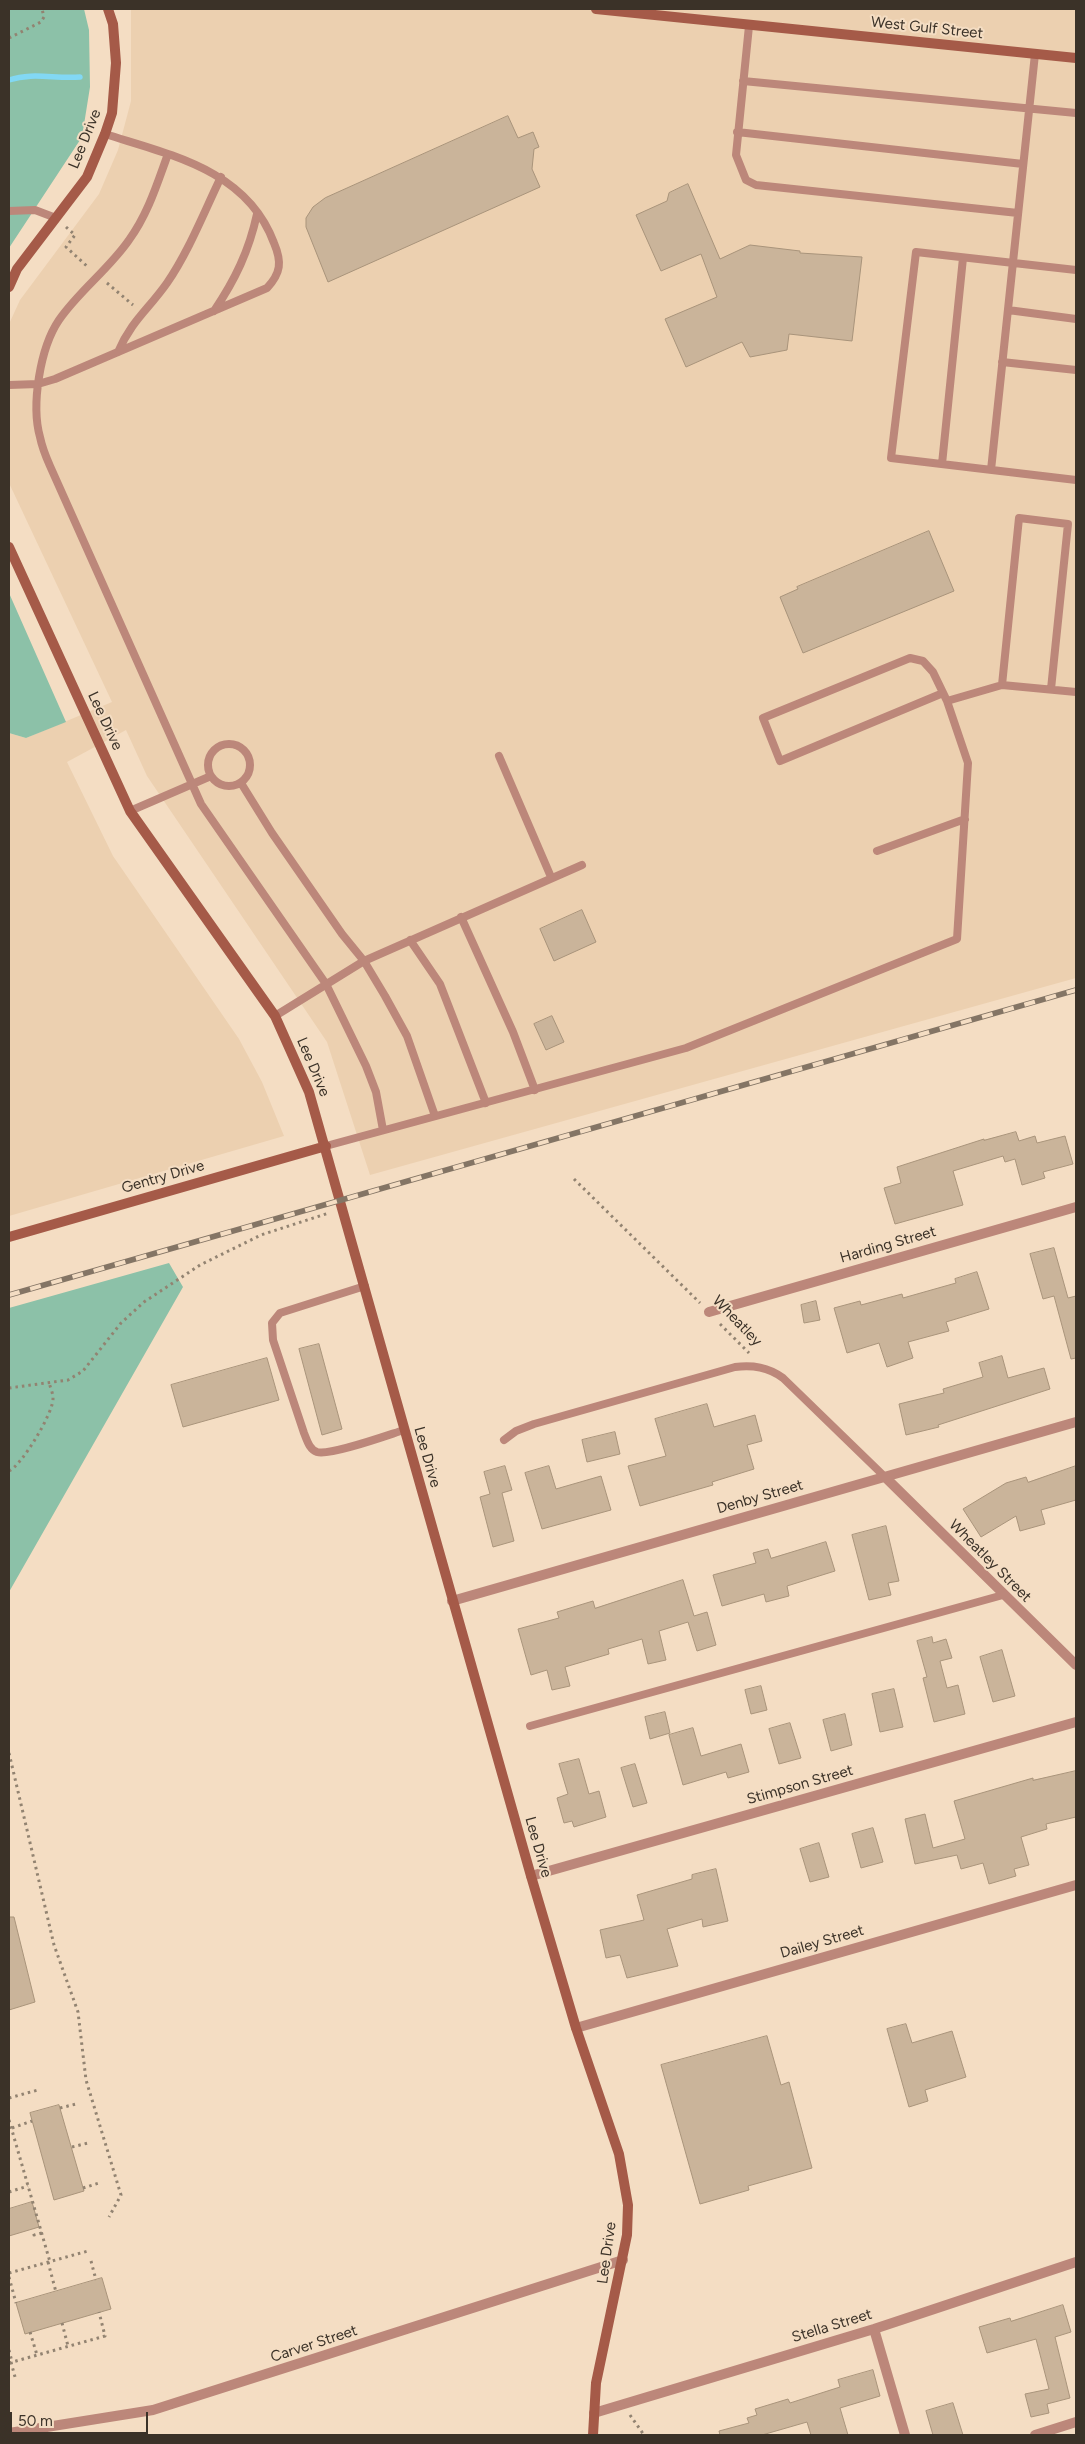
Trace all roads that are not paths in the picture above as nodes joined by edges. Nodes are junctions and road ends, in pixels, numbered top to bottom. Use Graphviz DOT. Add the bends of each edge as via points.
graph roads {
  1 [pos="108,9"];
  2 [pos="596,9"];
  3 [pos="673,13"];
  4 [pos="749,26"];
  5 [pos="1035,54"];
  6 [pos="1076,58"];
  7 [pos="743,81"];
  8 [pos="1029,109"];
  9 [pos="1076,113"];
  10 [pos="737,132"];
  11 [pos="105,134"];
  12 [pos="168,154"];
  13 [pos="1024,164"];
  14 [pos="221,177"];
  15 [pos="9,211"];
  16 [pos="1018,213"];
  17 [pos="257,214"];
  18 [pos="56,218"];
  19 [pos="964,258"];
  20 [pos="1013,263"];
  21 [pos="1076,270"];
  22 [pos="9,287"];
  23 [pos="1008,310"];
  24 [pos="214,311"];
  25 [pos="1076,318"];
  26 [pos="118,352"];
  27 [pos="1002,362"];
  28 [pos="1076,370"];
  29 [pos="38,384"];
  30 [pos="9,385"];
  31 [pos="942,464"];
  32 [pos="990,470"];
  33 [pos="1076,480"];
  34 [pos="9,547"];
  35 [pos="1002,685"];
  36 [pos="1051,689"];
  37 [pos="1076,692"];
  38 [pos="943,693"];
  39 [pos="947,701"];
  40 [pos="499,756"];
  41 [pos="211,776"];
  42 [pos="241,783"];
  43 [pos="193,784"];
  44 [pos="130,810"];
  45 [pos="965,819"];
  46 [pos="877,851"];
  47 [pos="582,864"];
  48 [pos="551,877"];
  49 [pos="461,917"];
  50 [pos="410,940"];
  51 [pos="364,961"];
  52 [pos="326,984"];
  53 [pos="274,1016"];
  54 [pos="535,1090"];
  55 [pos="486,1102"];
  56 [pos="435,1116"];
  57 [pos="383,1130"];
  58 [pos="326,1146"];
  59 [pos="1076,1206"];
  60 [pos="9,1237"];
  61 [pos="365,1286"];
  62 [pos="709,1312"];
  63 [pos="1076,1422"];
  64 [pos="404,1430"];
  65 [pos="504,1440"];
  66 [pos="885,1477"];
  67 [pos="1003,1595"];
  68 [pos="452,1601"];
  69 [pos="1076,1665"];
  70 [pos="1076,1722"];
  71 [pos="530,1726"];
  72 [pos="531,1876"];
  73 [pos="1076,1885"];
  74 [pos="576,2028"];
  75 [pos="623,2260"];
  76 [pos="1076,2262"];
  77 [pos="874,2329"];
  78 [pos="594,2413"];
  79 [pos="1076,2422"];
  80 [pos="9,2433"];
  81 [pos="593,2435"];
  82 [pos="905,2435"];
  83 [pos="1035,2435"];
  1 -- 11 [label="main road, Lee Drive" via="113,24 116,63 112,113"];
  2 -- 3 [label="main road, West Gulf Street"];
  3 -- 4 [label="main road, West Gulf Street"];
  4 -- 5 [label="main road, West Gulf Street"];
  4 -- 7 [label="lane"];
  5 -- 6 [label="main road, West Gulf Street"];
  5 -- 8 [label="lane"];
  7 -- 8 [label="lane"];
  7 -- 10 [label="lane"];
  8 -- 9 [label="lane"];
  8 -- 13 [label="lane"];
  10 -- 13 [label="lane"];
  10 -- 16 [label="lane" via="736,155 741,170 746,180 756,185"];
  11 -- 12 [label="lane"];
  11 -- 18 [label="main road, Lee Drive" via="87,177"];
  12 -- 14 [label="lane"];
  12 -- 29 [label="lane" via="149,208 129,240 59,320 48,342"];
  13 -- 16 [label="lane"];
  14 -- 17 [label="lane" via="241,193"];
  14 -- 26 [label="lane" via="183,255 166,283 127,332"];
  15 -- 18 [label="lane" via="35,210"];
  16 -- 20 [label="lane"];
  17 -- 24 [label="lane" via="250,244 235,280"];
  17 -- 24 [label="lane" via="269,229 277,250 277,278 267,288"];
  18 -- 22 [label="main road, Lee Drive" via="18,269"];
  19 -- 20 [label="lane"];
  19 -- 31 [label="lane"];
  19 -- 31 [label="lane" via="916,252 891,458"];
  20 -- 21 [label="lane"];
  20 -- 23 [label="lane"];
  23 -- 25 [label="lane"];
  23 -- 27 [label="lane"];
  24 -- 26 [label="lane"];
  26 -- 29 [label="lane"];
  27 -- 28 [label="lane"];
  27 -- 32 [label="lane"];
  29 -- 30 [label="lane"];
  29 -- 43 [label="lane" via="36,411 39,436 50,466"];
  31 -- 32 [label="lane"];
  32 -- 33 [label="lane"];
  34 -- 44 [label="main road, Lee Drive"];
  35 -- 36 [label="lane"];
  35 -- 36 [label="lane" via="1019,518 1068,524"];
  35 -- 39 [label="lane"];
  36 -- 37 [label="lane"];
  38 -- 38 [label="lane" via="933,672 922,661 910,658 763,718 780,761"];
  38 -- 39 [label="lane"];
  39 -- 45 [label="lane" via="968,763"];
  40 -- 48 [label="lane"];
  41 -- 42 [label="lane" via="221,785"];
  41 -- 42 [label="lane" via="208,770 210,755 220,745 235,744 242,747 250,758 250,772"];
  41 -- 43 [label="lane"];
  42 -- 51 [label="lane" via="342,934"];
  43 -- 44 [label="lane"];
  43 -- 52 [label="lane" via="202,804"];
  44 -- 53 [label="main road, Lee Drive"];
  45 -- 46 [label="lane"];
  45 -- 54 [label="lane" via="958,940 686,1048"];
  47 -- 48 [label="lane"];
  48 -- 49 [label="lane"];
  49 -- 50 [label="lane"];
  49 -- 54 [label="lane" via="514,1032"];
  50 -- 51 [label="lane"];
  50 -- 55 [label="lane" via="440,984"];
  51 -- 52 [label="lane"];
  51 -- 56 [label="lane" via="407,1036"];
  52 -- 53 [label="lane"];
  52 -- 57 [label="lane" via="366,1066 376,1092"];
  53 -- 58 [label="main road, Lee Drive" via="309,1092"];
  54 -- 55 [label="lane"];
  55 -- 56 [label="lane"];
  56 -- 57 [label="lane"];
  57 -- 58 [label="lane"];
  58 -- 60 [label="main road, Gentry Drive"];
  58 -- 61 [label="main road, Lee Drive"];
  59 -- 62 [label="street, Harding Street"];
  61 -- 64 [label="main road, Lee Drive"];
  61 -- 64 [label="lane" via="280,1312 272,1322 273,1340 304,1433 310,1447 317,1452 331,1452"];
  63 -- 66 [label="street, Denby Street"];
  64 -- 68 [label="main road, Lee Drive"];
  65 -- 66 [label="lane, Wheatley" via="534,1424 748,1365 772,1370 782,1378"];
  66 -- 67 [label="street, Wheatley Street"];
  66 -- 68 [label="street, Denby Street"];
  67 -- 69 [label="street, Wheatley Street"];
  67 -- 71 [label="lane"];
  68 -- 72 [label="main road, Lee Drive"];
  70 -- 72 [label="street, Stimpson Street"];
  72 -- 74 [label="main road, Lee Drive"];
  73 -- 74 [label="street, Dailey Street"];
  74 -- 75 [label="main road, Lee Drive" via="619,2154 628,2204"];
  75 -- 78 [label="main road, Lee Drive" via="596,2382"];
  75 -- 80 [label="street, Carver Street" via="153,2410"];
  76 -- 77 [label="street, Stella Street"];
  77 -- 78 [label="street, Stella Street"];
  77 -- 82 [label="street"];
  78 -- 81 [label="main road, Lee Drive"];
  79 -- 83 [label="street"];
}
